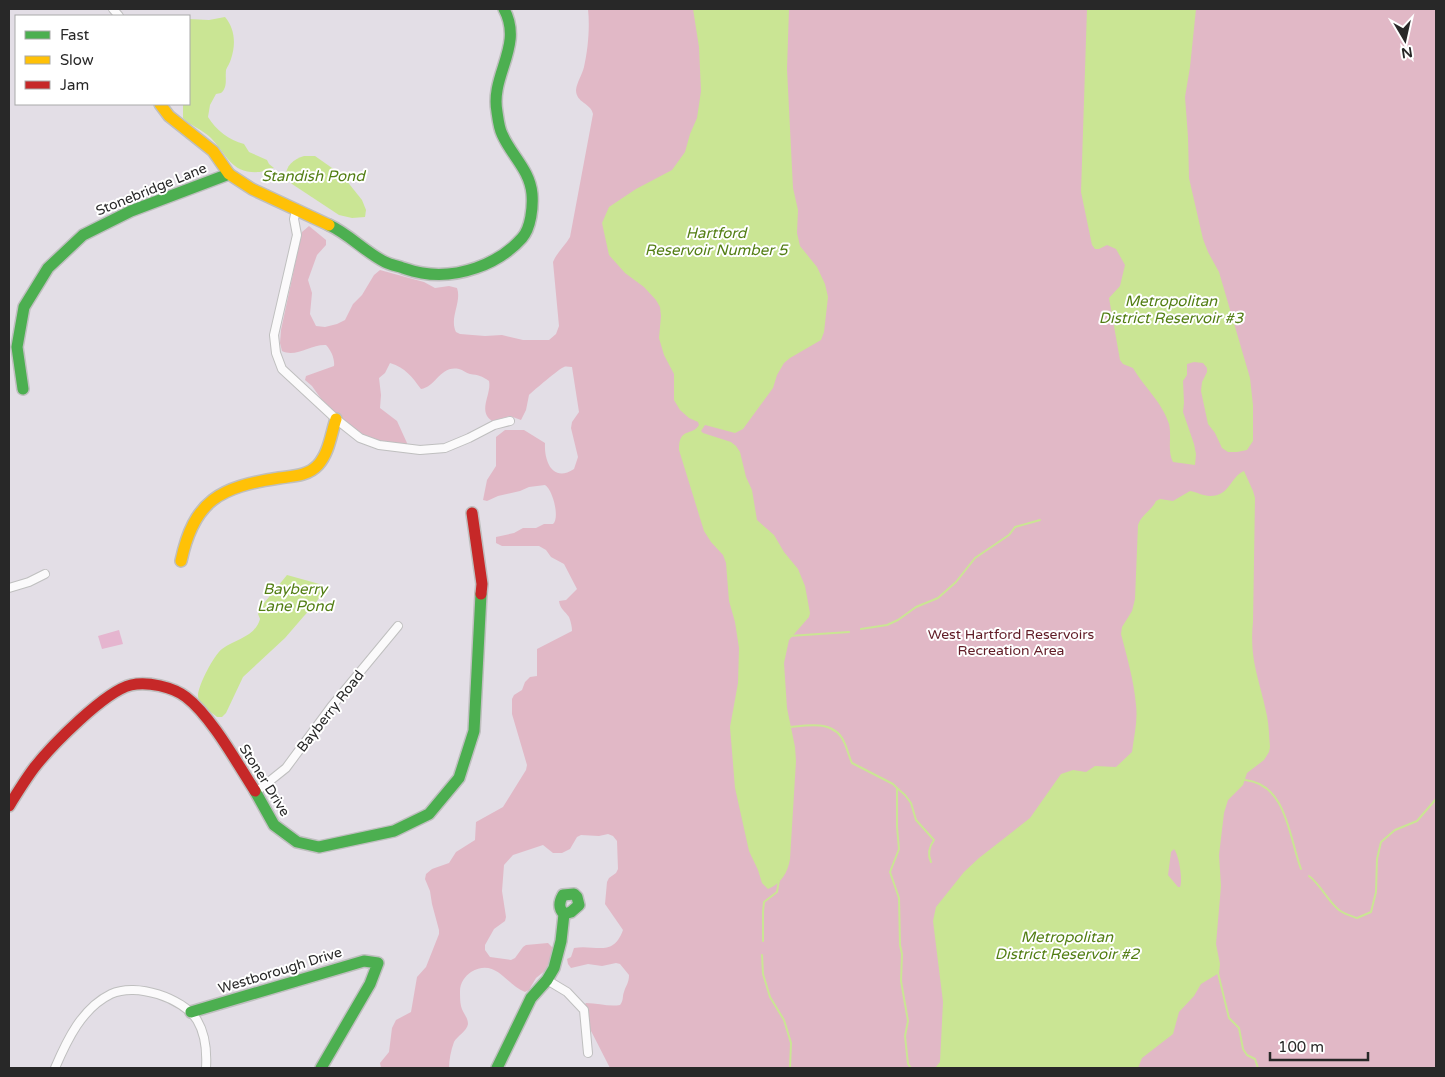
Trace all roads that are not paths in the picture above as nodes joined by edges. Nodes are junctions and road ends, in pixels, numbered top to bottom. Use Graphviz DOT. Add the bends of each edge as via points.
graph roads {
  1 [pos="504,9"];
  2 [pos="161,105"];
  3 [pos="229,174"];
  4 [pos="296,210"];
  5 [pos="22,389"];
  6 [pos="336,419"];
  7 [pos="510,421"];
  8 [pos="472,513"];
  9 [pos="181,561"];
  10 [pos="45,574"];
  11 [pos="9,588"];
  12 [pos="398,626"];
  13 [pos="256,792"];
  14 [pos="9,806"];
  15 [pos="564,914"];
  16 [pos="547,980"];
  17 [pos="191,1012"];
  18 [pos="588,1053"];
  19 [pos="55,1068"];
  20 [pos="206,1068"];
  21 [pos="321,1068"];
  22 [pos="497,1068"];
  1 -- 4 [label="street" via="510,20 512,36 496,109 501,133 527,174 532,194 530,220 523,237 500,256 476,268 448,274 422,273 386,263 340,230"];
  2 -- 3 [label="street" via="168,116 213,151"];
  3 -- 4 [label="street"];
  3 -- 5 [label="street, Stonebridge Lane" via="131,211 83,235 48,268 24,307 17,347"];
  4 -- 6 [label="street" via="297,235 274,335 276,353 282,370"];
  6 -- 7 [label="street" via="360,438 379,445 420,450 445,448"];
  6 -- 9 [label="street" via="324,458 314,469 298,476 240,485 205,506 191,524 183,543"];
  8 -- 13 [label="street, Stoner Drive" via="482,584 474,731 459,778 429,814 394,831 319,847 297,842 274,825"];
  10 -- 11 [label="street"];
  12 -- 13 [label="street, Bayberry Road" via="286,768"];
  13 -- 14 [label="street, Stoner Drive" via="208,718 185,696 156,684 131,685 109,696 68,732 34,768"];
  15 -- 16 [label="street" via="561,941 554,968"];
  16 -- 18 [label="street" via="567,992 584,1010"];
  16 -- 22 [label="street" via="531,998"];
  17 -- 19 [label="street" via="151,992 135,989 113,993 85,1014 71,1034"];
  17 -- 20 [label="street" via="206,1042"];
  17 -- 21 [label="street, Westborough Drive" via="364,961 378,963 370,984"];
}
